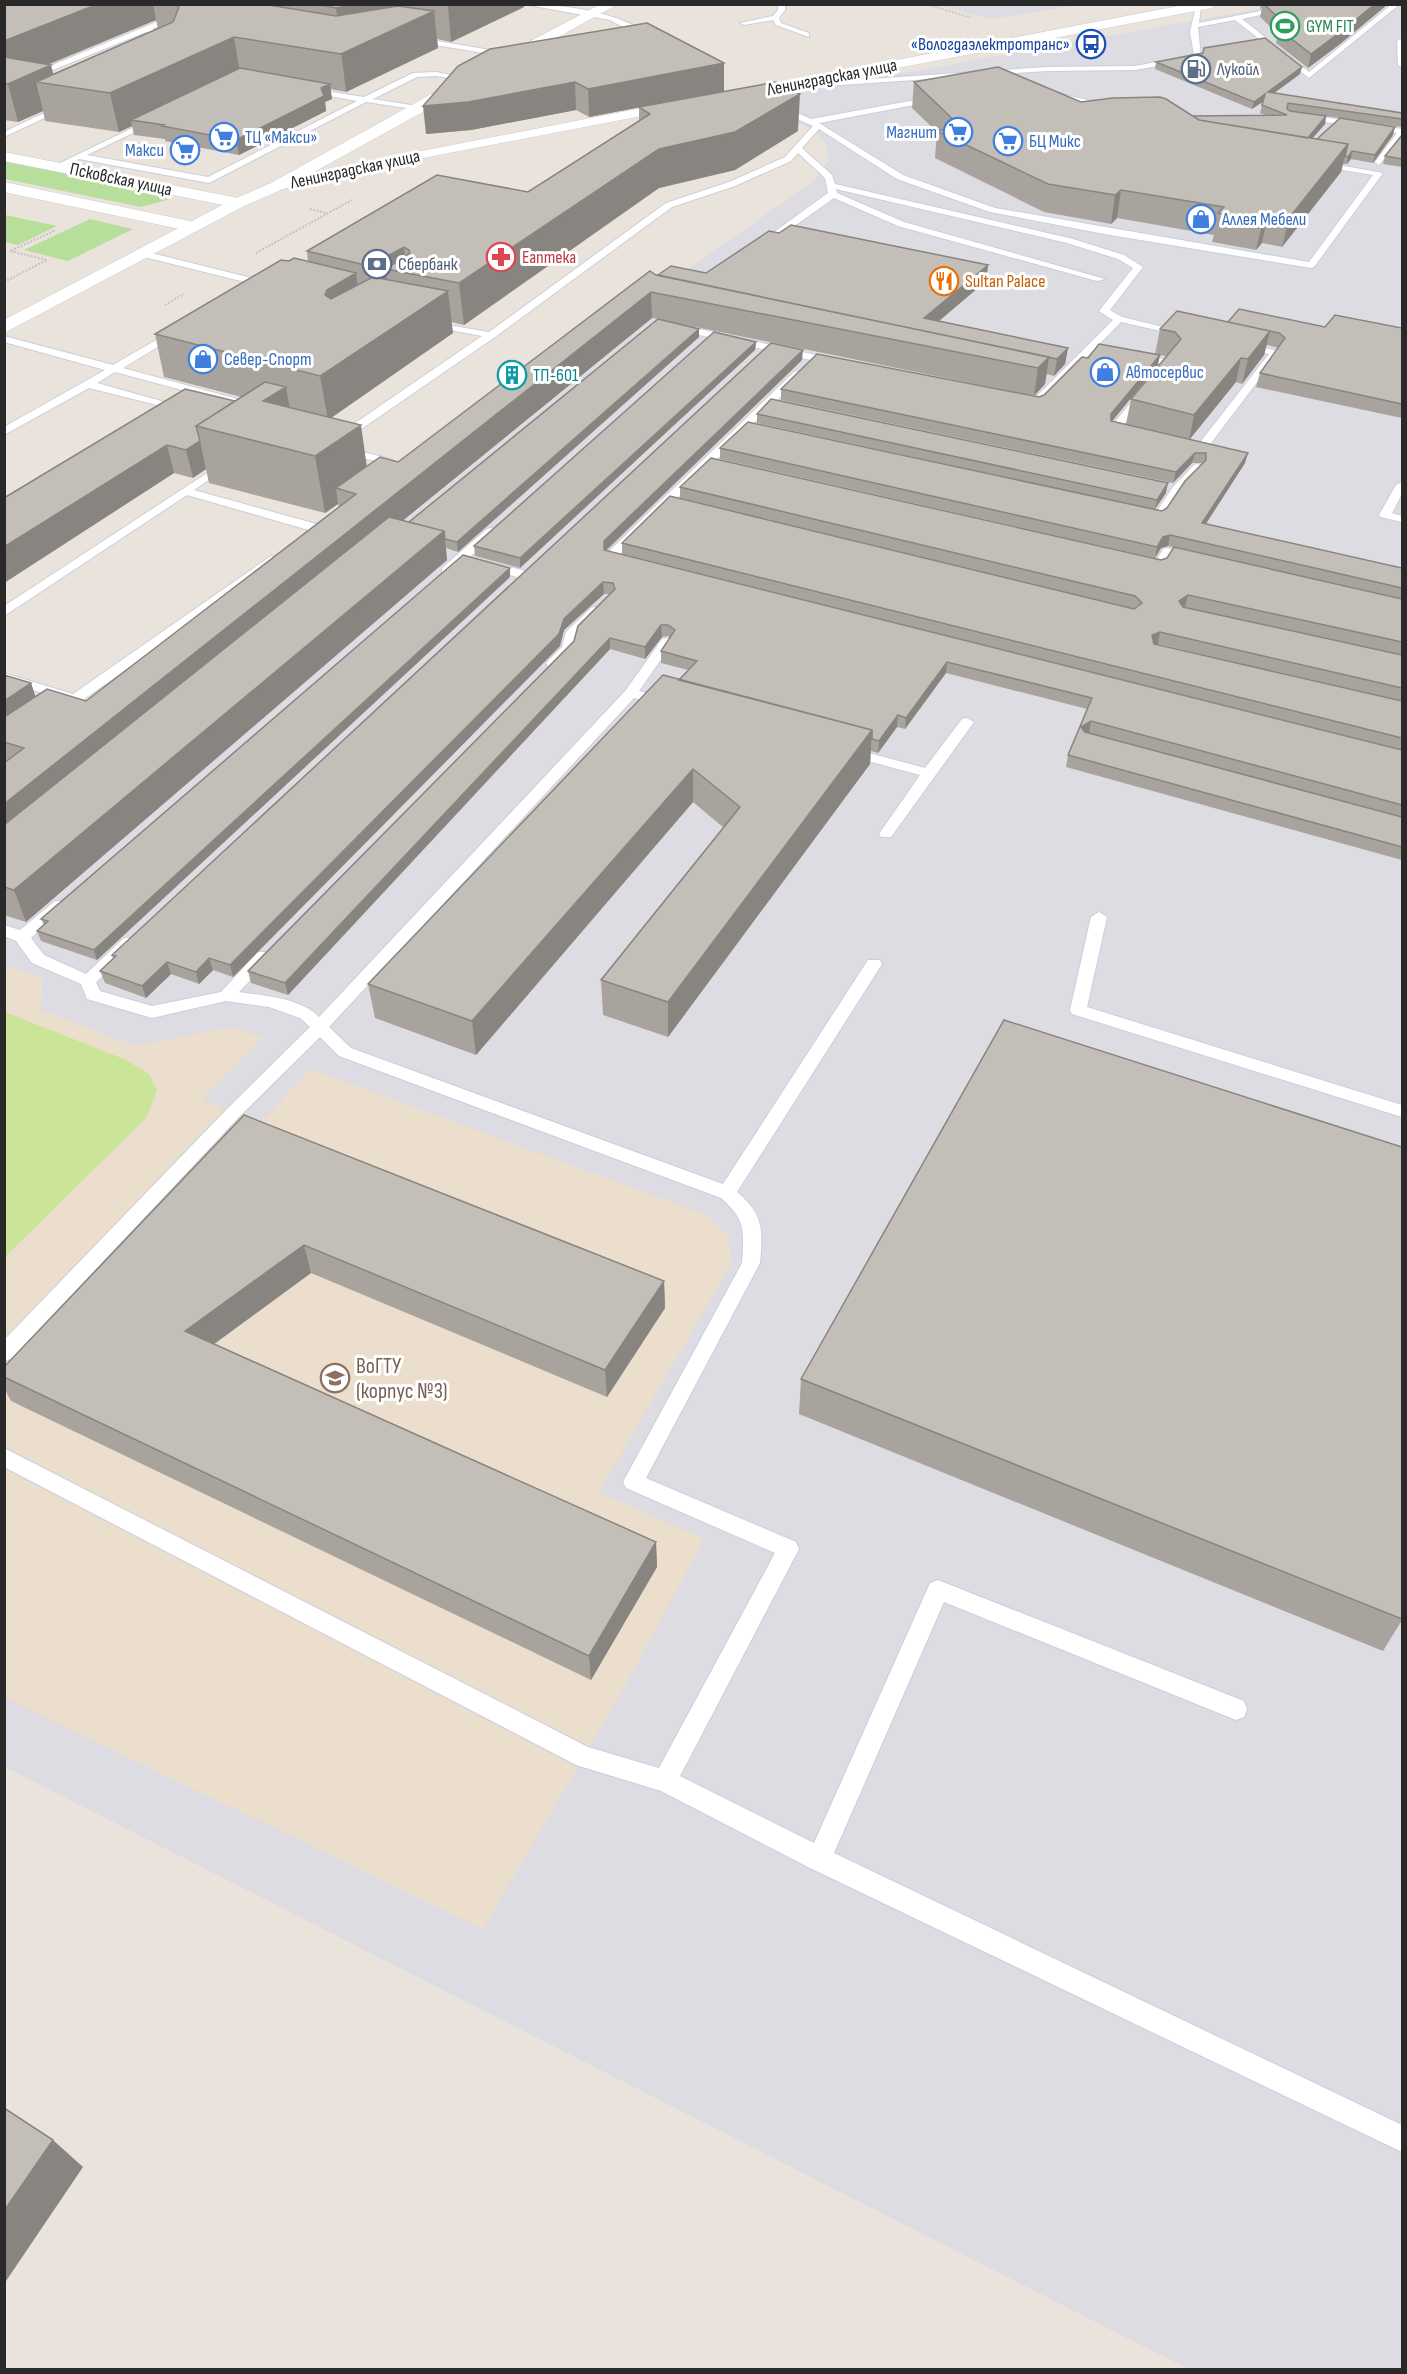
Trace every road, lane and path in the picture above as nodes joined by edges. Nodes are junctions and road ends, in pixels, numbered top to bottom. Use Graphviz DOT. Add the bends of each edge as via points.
graph roads {
  1 [pos="207,4"];
  2 [pos="526,4"];
  3 [pos="612,4"];
  4 [pos="781,4"];
  5 [pos="1309,4"];
  6 [pos="1397,4"];
  7 [pos="1204,6"];
  8 [pos="592,15"];
  9 [pos="775,18"];
  10 [pos="1236,18"];
  11 [pos="170,20"];
  12 [pos="182,22"];
  13 [pos="744,23"];
  14 [pos="1195,26"];
  15 [pos="146,29"];
  16 [pos="806,35"];
  17 [pos="402,38"];
  18 [pos="1402,41"];
  19 [pos="661,44"];
  20 [pos="181,46"];
  21 [pos="513,56"];
  22 [pos="1402,65"];
  23 [pos="469,79"];
  24 [pos="297,88"];
  25 [pos="773,88"];
  26 [pos="4,89"];
  27 [pos="15,91"];
  28 [pos="1044,92"];
  29 [pos="745,93"];
  30 [pos="723,97"];
  31 [pos="944,97"];
  32 [pos="56,98"];
  33 [pos="365,100"];
  34 [pos="700,101"];
  35 [pos="765,101"];
  36 [pos="417,108"];
  37 [pos="774,109"];
  38 [pos="1121,111"];
  39 [pos="1291,114"];
  40 [pos="160,117"];
  41 [pos="1335,121"];
  42 [pos="393,122"];
  43 [pos="813,123"];
  44 [pos="1329,129"];
  45 [pos="1402,131"];
  46 [pos="4,135"];
  47 [pos="462,147"];
  48 [pos="798,148"];
  49 [pos="4,156"];
  50 [pos="78,156"];
  51 [pos="1310,161"];
  52 [pos="1379,162"];
  53 [pos="58,166"];
  54 [pos="209,180"];
  55 [pos="277,186"];
  56 [pos="4,187"];
  57 [pos="833,190"];
  58 [pos="185,192"];
  59 [pos="358,198"];
  60 [pos="238,204"];
  61 [pos="194,227"];
  62 [pos="58,229"];
  63 [pos="143,254"];
  64 [pos="746,257"];
  65 [pos="221,273"];
  66 [pos="272,278"];
  67 [pos="1100,279"];
  68 [pos="4,282"];
  69 [pos="263,284"];
  70 [pos="253,289"];
  71 [pos="282,289"];
  72 [pos="158,308"];
  73 [pos="1119,319"];
  74 [pos="422,322"];
  75 [pos="192,323"];
  76 [pos="668,325"];
  77 [pos="4,328"];
  78 [pos="491,335"];
  79 [pos="1197,336"];
  80 [pos="4,339"];
  81 [pos="1231,342"];
  82 [pos="1125,352"];
  83 [pos="814,358"];
  84 [pos="849,365"];
  85 [pos="112,369"];
  86 [pos="1046,379"];
  87 [pos="1057,381"];
  88 [pos="87,384"];
  89 [pos="1013,398"];
  90 [pos="259,408"];
  91 [pos="192,411"];
  92 [pos="327,426"];
  93 [pos="4,432"];
  94 [pos="1136,434"];
  95 [pos="1179,444"];
  96 [pos="330,447"];
  97 [pos="234,459"];
  98 [pos="1198,467"];
  99 [pos="383,480"];
  100 [pos="1402,485"];
  101 [pos="185,491"];
  102 [pos="1136,511"];
  103 [pos="505,519"];
  104 [pos="1402,519"];
  105 [pos="316,528"];
  106 [pos="278,555"];
  107 [pos="456,557"];
  108 [pos="1125,557"];
  109 [pos="622,560"];
  110 [pos="1201,560"];
  111 [pos="525,575"];
  112 [pos="435,581"];
  113 [pos="608,599"];
  114 [pos="4,612"];
  115 [pos="667,642"];
  116 [pos="543,673"];
  117 [pos="4,677"];
  118 [pos="631,693"];
  119 [pos="75,699"];
  120 [pos="677,706"];
  121 [pos="49,718"];
  122 [pos="967,722"];
  123 [pos="837,748"];
  124 [pos="928,773"];
  125 [pos="886,834"];
  126 [pos="67,898"];
  127 [pos="1099,917"];
  128 [pos="140,933"];
  129 [pos="13,934"];
  130 [pos="276,945"];
  131 [pos="874,964"];
  132 [pos="88,981"];
  133 [pos="226,996"];
  134 [pos="320,1027"];
  135 [pos="1402,1112"];
  136 [pos="728,1193"];
  137 [pos="4,1353"];
  138 [pos="4,1458"];
  139 [pos="1236,1709"];
  140 [pos="665,1781"];
  141 [pos="819,1859"];
  142 [pos="1402,2139"];
  1 -- 11 [label="lane"];
  2 -- 8 [label="lane"];
  3 -- 8 [label="main road, Ленинградская улица"];
  4 -- 9 [label="lane" via="782,10"];
  5 -- 10 [label="lane"];
  6 -- 10 [label="lane" via="1309,76"];
  7 -- 14 [label="lane"];
  7 -- 25 [label="main road, Ленинградская улица"];
  8 -- 19 [label="lane" via="612,18"];
  8 -- 21 [label="main road, Ленинградская улица"];
  9 -- 13 [label="lane"];
  9 -- 16 [label="lane" via="778,24"];
  10 -- 14 [label="lane"];
  11 -- 12 [label="lane"];
  11 -- 15 [label="lane"];
  14 -- 25 [label="lane" via="1198,56 1135,68 1047,69"];
  15 -- 20 [label="lane"];
  15 -- 26 [label="lane"];
  17 -- 21 [label="lane"];
  18 -- 22 [label="lane"];
  21 -- 23 [label="main road, Ленинградская улица"];
  23 -- 33 [label="lane" via="416,75"];
  23 -- 36 [label="main road, Ленинградская улица"];
  24 -- 33 [label="lane"];
  25 -- 29 [label="main road, Ленинградская улица"];
  26 -- 27 [label="lane"];
  28 -- 38 [label="lane"];
  29 -- 30 [label="main road, Ленинградская улица"];
  29 -- 35 [label="lane"];
  31 -- 43 [label="lane"];
  32 -- 46 [label="lane" via="76,101"];
  33 -- 36 [label="lane"];
  33 -- 54 [label="lane"];
  34 -- 47 [label="main road, Ленинградская улица"];
  36 -- 42 [label="main road, Ленинградская улица"];
  37 -- 43 [label="lane"];
  39 -- 41 [label="lane"];
  40 -- 50 [label="lane"];
  41 -- 44 [label="lane"];
  41 -- 45 [label="lane"];
  42 -- 47 [label="main road" via="397,140 417,147"];
  42 -- 55 [label="main road, Ленинградская улица"];
  43 -- 48 [label="lane"];
  43 -- 51 [label="lane" via="900,177 993,210 1311,265 1378,173"];
  45 -- 52 [label="lane"];
  47 -- 55 [label="main road, Ленинградская улица"];
  48 -- 57 [label="lane" via="829,177"];
  48 -- 78 [label="lane" via="788,159 742,180 669,205"];
  49 -- 53 [label="main road, Псковская улица"];
  50 -- 53 [label="lane"];
  50 -- 54 [label="lane"];
  53 -- 58 [label="main road, Псковская улица"];
  54 -- 58 [label="lane"];
  55 -- 60 [label="main road, Ленинградская улица"];
  56 -- 61 [label="main road, Псковская улица"];
  57 -- 64 [label="lane"];
  57 -- 67 [label="lane" via="901,224"];
  57 -- 73 [label="lane" via="1070,241 1121,257 1138,267 1104,311"];
  58 -- 60 [label="main road, Псковская улица"];
  59 -- 65 [label="path"];
  60 -- 61 [label="main road, Ленинградская улица"];
  61 -- 63 [label="main road, Ленинградская улица"];
  62 -- 68 [label="path" via="10,251 47,260"];
  63 -- 65 [label="lane"];
  63 -- 77 [label="main road, Ленинградская улица"];
  65 -- 69 [label="lane"];
  65 -- 72 [label="path"];
  66 -- 69 [label="lane"];
  69 -- 70 [label="lane"];
  69 -- 71 [label="lane"];
  73 -- 79 [label="lane"];
  73 -- 87 [label="lane" via="1097,347"];
  74 -- 78 [label="lane"];
  75 -- 85 [label="lane"];
  76 -- 83 [label="lane" via="763,351"];
  78 -- 92 [label="lane" via="350,432"];
  80 -- 85 [label="lane"];
  81 -- 95 [label="lane" via="1275,352 1201,449"];
  82 -- 94 [label="lane" via="1169,362 1115,428"];
  83 -- 84 [label="lane"];
  83 -- 109 [label="lane" via="751,427 610,557"];
  85 -- 88 [label="lane"];
  85 -- 90 [label="lane"];
  86 -- 87 [label="lane"];
  87 -- 89 [label="lane" via="1037,402"];
  88 -- 91 [label="lane"];
  88 -- 93 [label="lane"];
  96 -- 99 [label="lane" via="387,461 394,467 393,473"];
  97 -- 101 [label="lane"];
  98 -- 102 [label="lane" via="1171,487 1159,516"];
  100 -- 104 [label="lane" via="1385,515"];
  101 -- 105 [label="lane"];
  101 -- 114 [label="lane"];
  103 -- 107 [label="lane"];
  106 -- 119 [label="lane"];
  107 -- 111 [label="lane"];
  107 -- 112 [label="lane"];
  108 -- 110 [label="lane" via="1159,565 1167,552"];
  113 -- 116 [label="lane" via="571,635 568,648"];
  115 -- 118 [label="lane"];
  117 -- 119 [label="lane"];
  118 -- 120 [label="lane"];
  118 -- 134 [label="lane"];
  119 -- 121 [label="lane"];
  122 -- 124 [label="lane"];
  123 -- 124 [label="lane"];
  124 -- 125 [label="lane"];
  126 -- 129 [label="lane"];
  127 -- 135 [label="lane" via="1078,1010"];
  128 -- 132 [label="lane"];
  129 -- 132 [label="lane" via="38,959"];
  130 -- 133 [label="lane"];
  131 -- 136 [label="lane"];
  132 -- 133 [label="lane" via="93,994 152,1012"];
  133 -- 134 [label="lane" via="271,1002 306,1014"];
  134 -- 136 [label="lane" via="345,1053"];
  134 -- 137 [label="lane"];
  136 -- 140 [label="lane" via="746,1210 753,1236 751,1263 633,1482 788,1549"];
  138 -- 140 [label="lane" via="584,1757"];
  139 -- 141 [label="lane" via="938,1590"];
  140 -- 141 [label="lane"];
  141 -- 142 [label="lane"];
}
